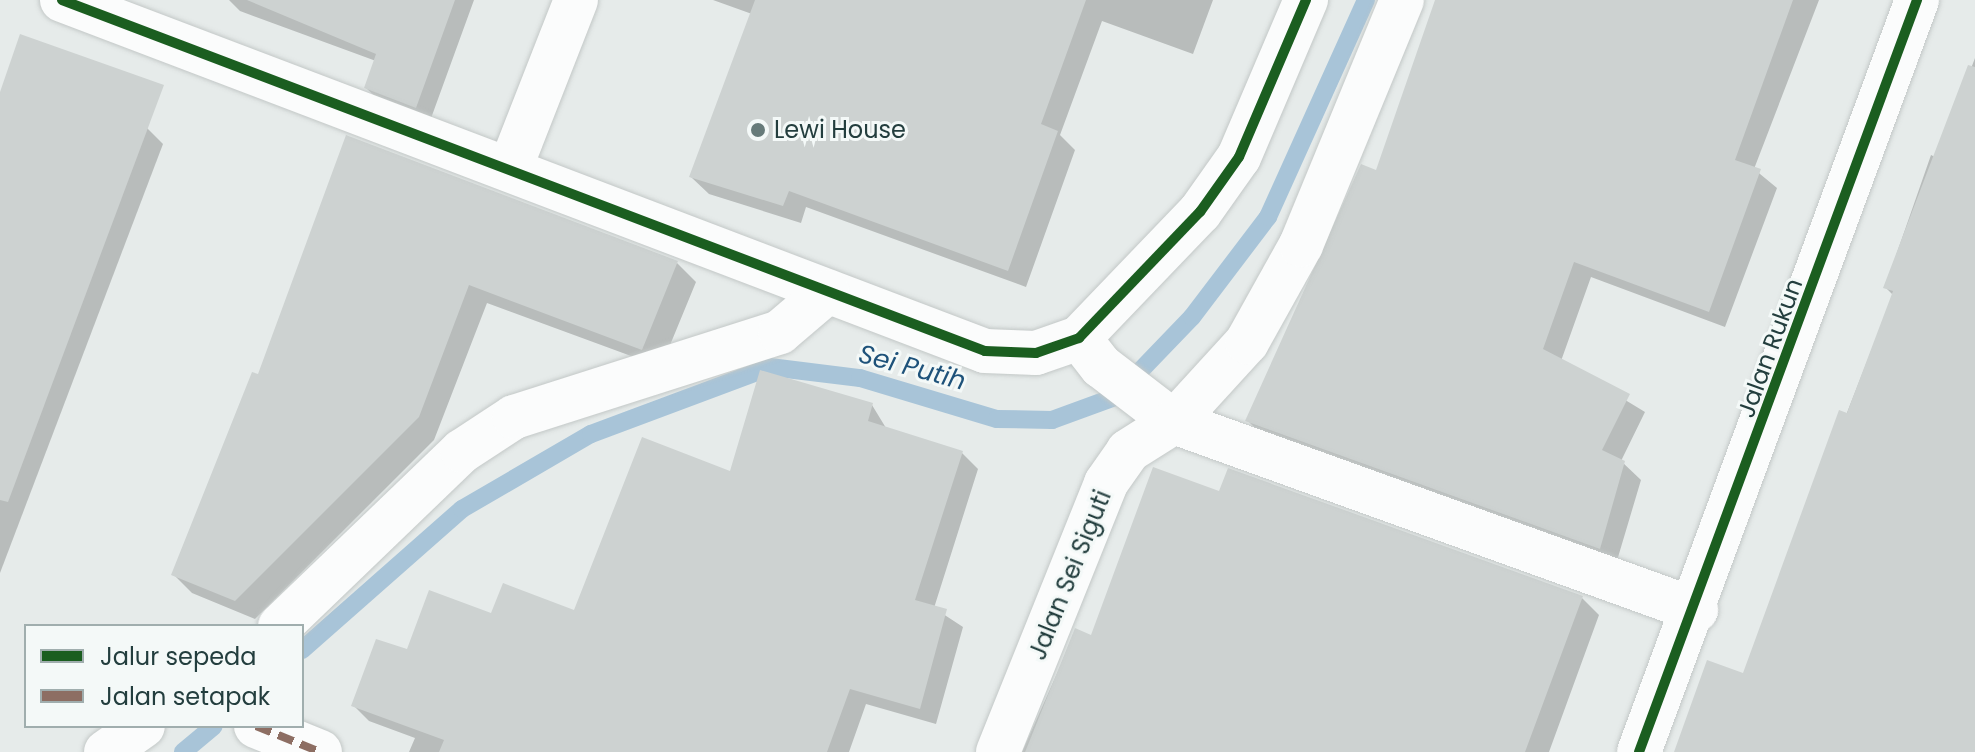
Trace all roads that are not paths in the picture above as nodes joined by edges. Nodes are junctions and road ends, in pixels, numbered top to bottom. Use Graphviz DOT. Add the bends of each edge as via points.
graph roads {
  1 [pos="62,0"];
  2 [pos="576,0"];
  3 [pos="1306,0"];
  4 [pos="1402,0"];
  5 [pos="1917,0"];
  6 [pos="511,166"];
  7 [pos="827,292"];
  8 [pos="1090,352"];
  9 [pos="1160,413"];
  10 [pos="1696,610"];
  11 [pos="282,624"];
  12 [pos="140,728"];
  13 [pos="261,728"];
  14 [pos="106,752"];
  15 [pos="320,752"];
  16 [pos="998,752"];
  17 [pos="1639,752"];
  1 -- 6 [label="street"];
  2 -- 6 [label="street"];
  3 -- 8 [label="street" via="1239,157"];
  4 -- 9 [label="street, Jalan Sei Siguti" via="1301,245 1247,342"];
  5 -- 10 [label="street, Jalan Rukun"];
  6 -- 7 [label="street"];
  7 -- 8 [label="street" via="985,351"];
  7 -- 11 [label="street" via="780,332 514,417 462,451"];
  8 -- 9 [label="street"];
  9 -- 10 [label="street"];
  9 -- 16 [label="street, Jalan Sei Siguti" via="1106,483"];
  10 -- 17 [label="street, Jalan Rukun"];
  12 -- 14 [label="street"];
  13 -- 15 [label="street"];
}
